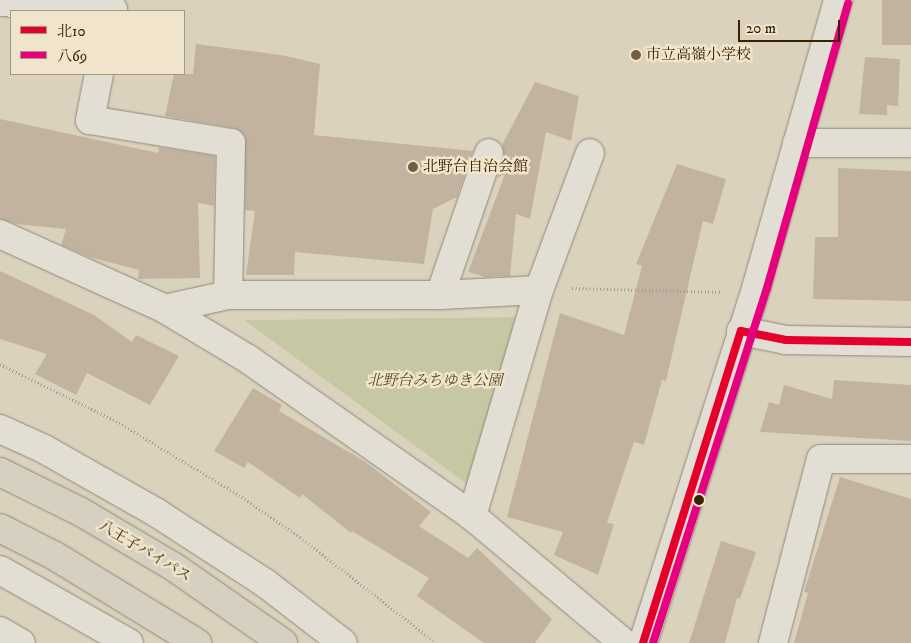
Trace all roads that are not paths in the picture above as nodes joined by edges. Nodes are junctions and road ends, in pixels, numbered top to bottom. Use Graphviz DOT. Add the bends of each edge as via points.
graph roads {
  1 [pos="838,0"];
  2 [pos="0,2"];
  3 [pos="113,7"];
  4 [pos="99,75"];
  5 [pos="797,143"];
  6 [pos="911,143"];
  7 [pos="489,153"];
  8 [pos="590,153"];
  9 [pos="0,234"];
  10 [pos="539,290"];
  11 [pos="228,295"];
  12 [pos="440,295"];
  13 [pos="165,309"];
  14 [pos="742,331"];
  15 [pos="911,342"];
  16 [pos="0,428"];
  17 [pos="911,459"];
  18 [pos="0,472"];
  19 [pos="472,516"];
  20 [pos="0,528"];
  21 [pos="0,570"];
  22 [pos="0,631"];
  23 [pos="22,643"];
  24 [pos="128,643"];
  25 [pos="197,643"];
  26 [pos="284,643"];
  27 [pos="343,643"];
  28 [pos="624,643"];
  29 [pos="642,643"];
  30 [pos="773,643"];
  1 -- 5 [label="street"];
  2 -- 3 [label="street"];
  4 -- 11 [label="street" via="90,120 231,143"];
  5 -- 6 [label="street"];
  5 -- 14 [label="street"];
  7 -- 12 [label="street"];
  8 -- 10 [label="street"];
  9 -- 13 [label="street"];
  10 -- 12 [label="street"];
  10 -- 19 [label="street"];
  11 -- 12 [label="street"];
  11 -- 13 [label="street"];
  13 -- 19 [label="street" via="248,359"];
  14 -- 15 [label="street" via="786,340"];
  14 -- 29 [label="street"];
  16 -- 27 [label="street" via="157,513 265,583"];
  17 -- 30 [label="street" via="822,459"];
  18 -- 26 [label="highway, 八王子バイパス" via="80,512 174,567"];
  19 -- 28 [label="street"];
  20 -- 25 [label="highway" via="55,556"];
  21 -- 24 [label="street"];
  22 -- 23 [label="street"];
}
